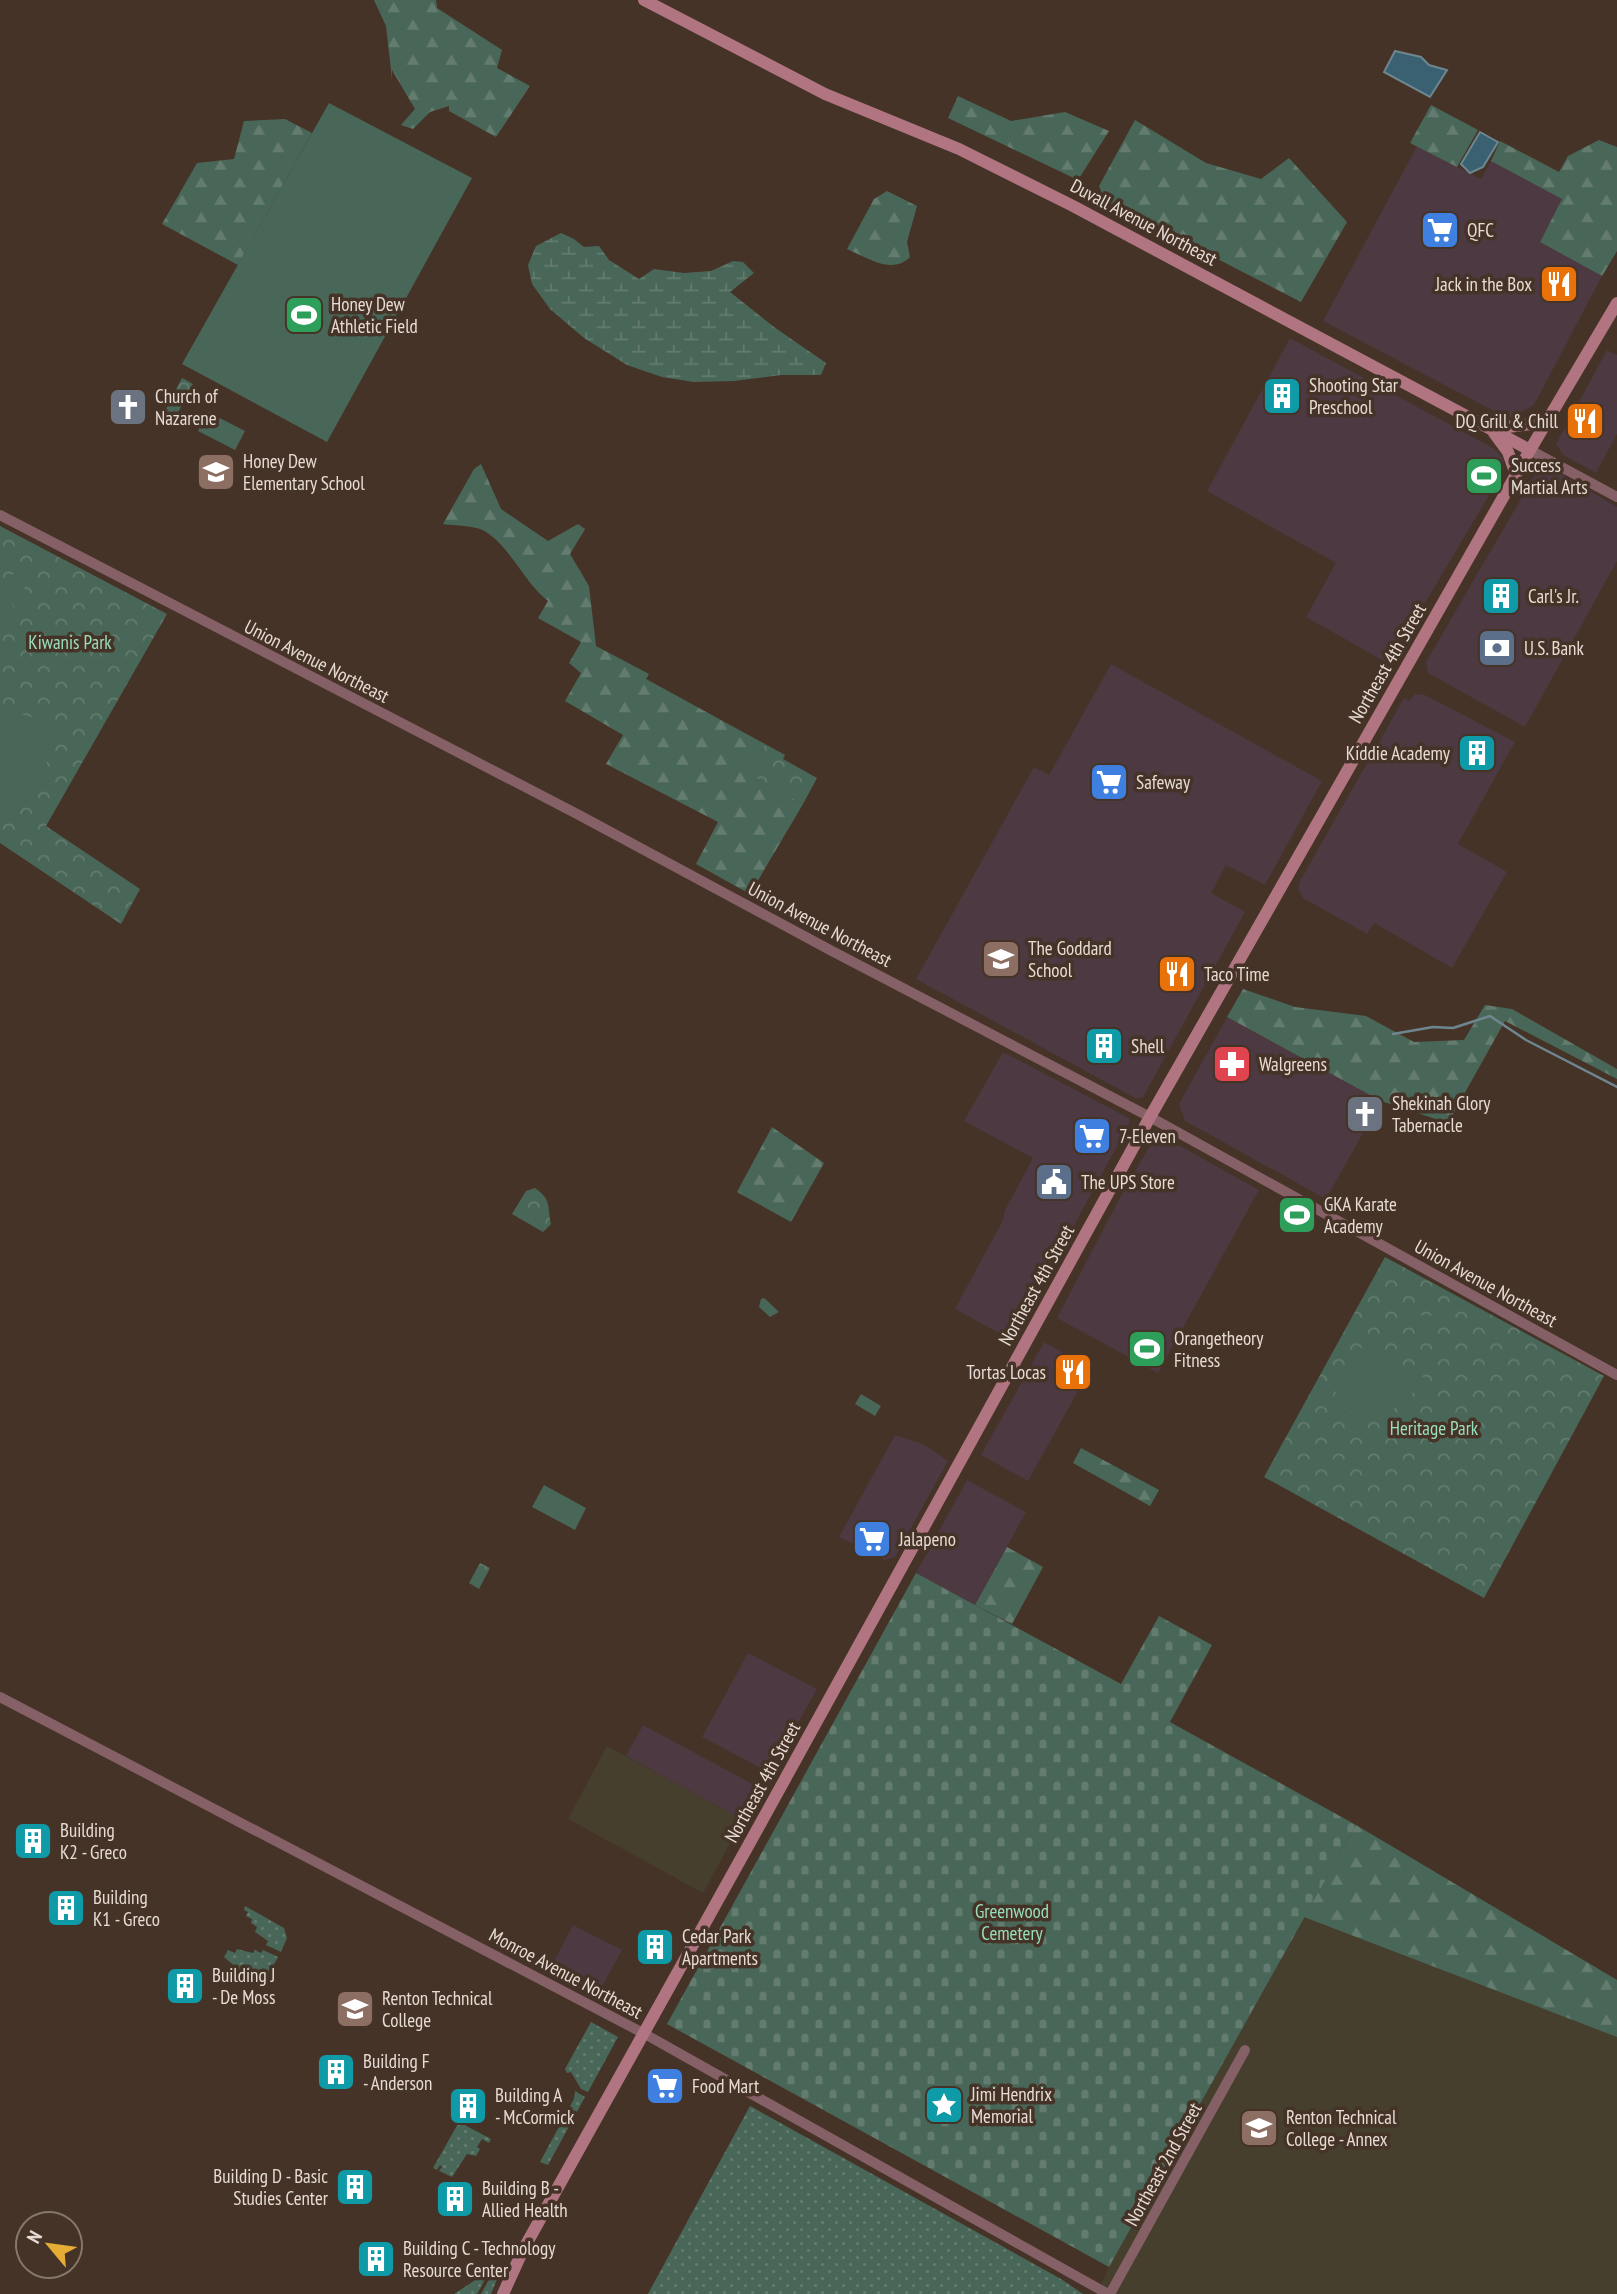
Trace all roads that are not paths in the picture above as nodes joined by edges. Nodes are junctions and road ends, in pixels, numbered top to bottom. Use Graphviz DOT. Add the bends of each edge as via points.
graph roads {
  1 [pos="644,0"];
  2 [pos="1617,303"];
  3 [pos="1547,422"];
  4 [pos="1492,429"];
  5 [pos="1530,450"];
  6 [pos="1516,475"];
  7 [pos="1617,497"];
  8 [pos="0,515"];
  9 [pos="1150,1117"];
  10 [pos="1617,1375"];
  11 [pos="0,1697"];
  12 [pos="643,2033"];
  13 [pos="1245,2050"];
  14 [pos="503,2294"];
  15 [pos="1109,2294"];
  1 -- 4 [label="main road, Duvall Avenue Northeast" via="825,94 970,154"];
  2 -- 3 [label="main road, Northeast 4th Street"];
  3 -- 4 [label="main road"];
  3 -- 5 [label="main road, Northeast 4th Street"];
  4 -- 5 [label="main road, Duvall Avenue Northeast"];
  4 -- 6 [label="main road" via="1508,452"];
  5 -- 6 [label="main road, Northeast 4th Street"];
  5 -- 7 [label="street, Duvall Avenue Northeast"];
  6 -- 9 [label="main road, Northeast 4th Street"];
  8 -- 9 [label="street, Union Avenue Northeast"];
  9 -- 10 [label="street, Union Avenue Northeast"];
  9 -- 12 [label="main road, Northeast 4th Street"];
  11 -- 12 [label="street, Monroe Avenue Northeast"];
  12 -- 14 [label="main road, Northeast 4th Street"];
  12 -- 15 [label="street, Monroe Avenue Northeast"];
  13 -- 15 [label="street, Northeast 2nd Street"];
}
